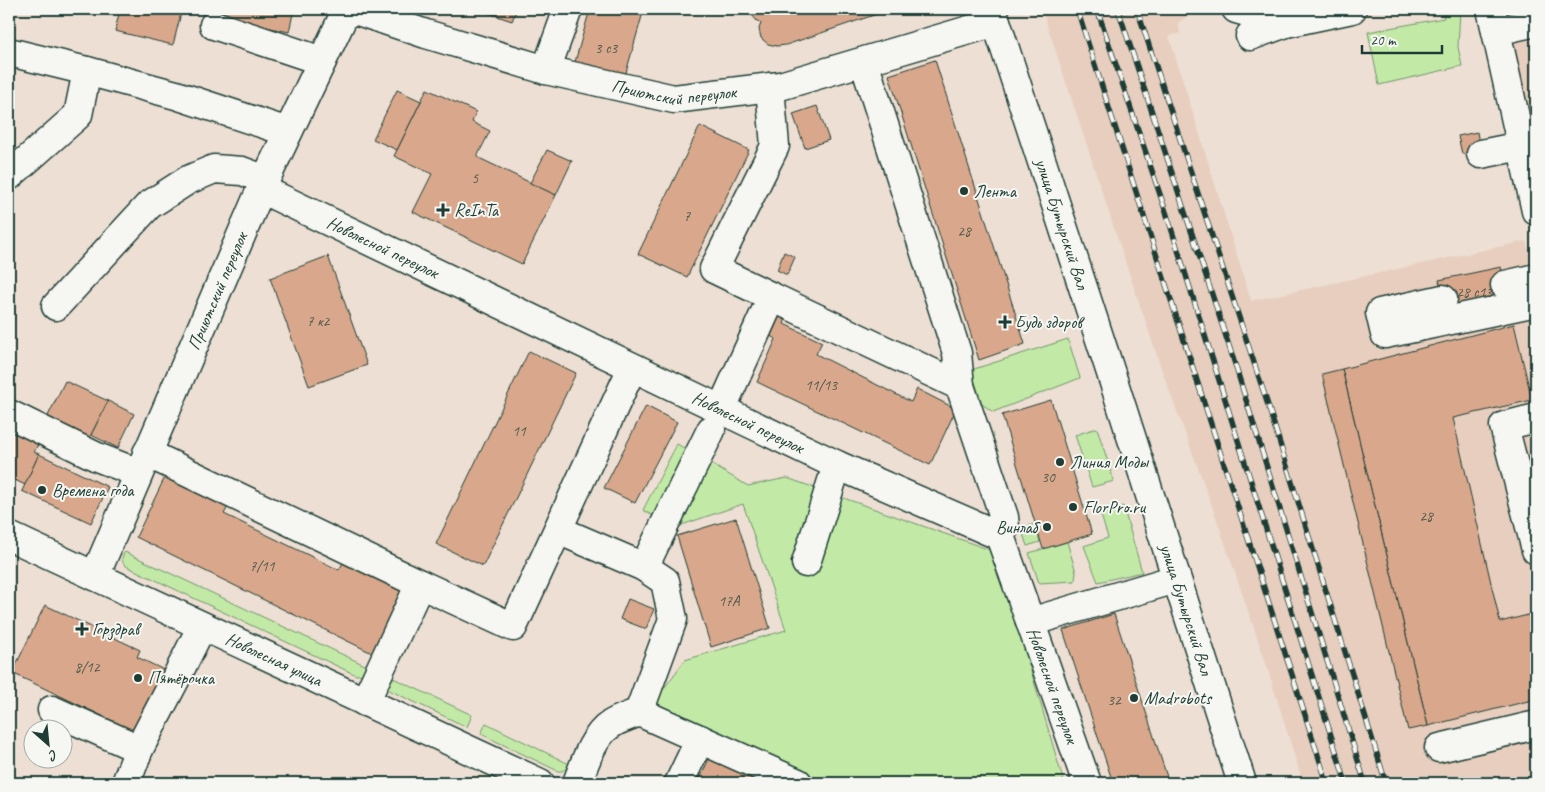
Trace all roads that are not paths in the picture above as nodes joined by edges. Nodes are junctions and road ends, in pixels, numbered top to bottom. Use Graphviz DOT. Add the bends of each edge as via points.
graph roads {
  1 [pos="347,9"];
  2 [pos="352,9"];
  3 [pos="568,9"];
  4 [pos="1236,9"];
  5 [pos="1337,10"];
  6 [pos="994,15"];
  7 [pos="1494,20"];
  8 [pos="1536,22"];
  9 [pos="1286,23"];
  10 [pos="214,25"];
  11 [pos="1250,36"];
  12 [pos="9,52"];
  13 [pos="322,61"];
  14 [pos="864,62"];
  15 [pos="546,70"];
  16 [pos="88,71"];
  17 [pos="770,87"];
  18 [pos="288,132"];
  19 [pos="1521,146"];
  20 [pos="1481,154"];
  21 [pos="9,176"];
  22 [pos="263,185"];
  23 [pos="1536,211"];
  24 [pos="1536,278"];
  25 [pos="1505,285"];
  26 [pos="772,297"];
  27 [pos="1443,299"];
  28 [pos="1536,302"];
  29 [pos="56,306"];
  30 [pos="632,368"];
  31 [pos="960,386"];
  32 [pos="9,414"];
  33 [pos="1536,418"];
  34 [pos="716,420"];
  35 [pos="143,463"];
  36 [pos="837,465"];
  37 [pos="558,530"];
  38 [pos="9,536"];
  39 [pos="1000,536"];
  40 [pos="1536,550"];
  41 [pos="806,563"];
  42 [pos="644,567"];
  43 [pos="94,576"];
  44 [pos="1176,579"];
  45 [pos="420,584"];
  46 [pos="1030,622"];
  47 [pos="202,626"];
  48 [pos="365,702"];
  49 [pos="52,710"];
  50 [pos="639,712"];
  51 [pos="1536,725"];
  52 [pos="700,739"];
  53 [pos="1439,748"];
  54 [pos="139,749"];
  55 [pos="126,783"];
  56 [pos="540,783"];
  57 [pos="577,783"];
  58 [pos="679,783"];
  59 [pos="798,783"];
  60 [pos="1087,783"];
  61 [pos="1242,783"];
  1 -- 13 [label="street, Приютский переулок"];
  2 -- 15 [label="street, Приютский переулок"];
  3 -- 15 [label="street"];
  4 -- 9 [label="street"];
  5 -- 9 [label="street"];
  6 -- 14 [label="street, Приютский переулок"];
  6 -- 44 [label="street, улица Бутырский Вал"];
  7 -- 8 [label="street"];
  7 -- 19 [label="street"];
  9 -- 11 [label="street"];
  10 -- 13 [label="street"];
  12 -- 16 [label="street"];
  13 -- 18 [label="street, Приютский переулок"];
  14 -- 17 [label="street, Приютский переулок"];
  14 -- 31 [label="street" via="957,353"];
  15 -- 17 [label="street, Приютский переулок" via="674,99"];
  16 -- 18 [label="street" via="176,95"];
  16 -- 21 [label="street" via="78,114"];
  17 -- 26 [label="street" via="775,146 714,269"];
  18 -- 22 [label="street, Приютский переулок"];
  19 -- 20 [label="street"];
  19 -- 23 [label="street"];
  22 -- 29 [label="street, Новолесной переулок" via="242,171 214,169 188,180 149,205"];
  22 -- 30 [label="street, Новолесной переулок"];
  22 -- 35 [label="street, Приютский переулок"];
  24 -- 25 [label="street"];
  26 -- 31 [label="street"];
  26 -- 34 [label="street"];
  27 -- 28 [label="street" via="1380,313 1385,334"];
  30 -- 34 [label="street, Новолесной переулок"];
  30 -- 37 [label="street"];
  31 -- 39 [label="street" via="1004,517 1005,527"];
  32 -- 35 [label="street" via="97,457"];
  33 -- 40 [label="street" via="1504,426"];
  34 -- 36 [label="street, Новолесной переулок"];
  34 -- 42 [label="street"];
  35 -- 43 [label="street, Приютский переулок"];
  35 -- 45 [label="street"];
  36 -- 39 [label="street, Новолесной переулок"];
  36 -- 41 [label="street"];
  37 -- 42 [label="street"];
  37 -- 45 [label="street" via="513,627"];
  38 -- 43 [label="street, Новолесная улица"];
  39 -- 46 [label="street, Новолесной переулок"];
  42 -- 50 [label="street" via="665,581 673,619"];
  43 -- 47 [label="street, Новолесная улица"];
  44 -- 46 [label="street"];
  44 -- 61 [label="street, улица Бутырский Вал"];
  45 -- 48 [label="street"];
  46 -- 60 [label="street, Новолесной переулок"];
  47 -- 48 [label="street, Новолесная улица"];
  47 -- 54 [label="street"];
  48 -- 56 [label="street, Новолесная улица"];
  49 -- 54 [label="street"];
  50 -- 52 [label="street"];
  50 -- 57 [label="street" via="610,724 600,734"];
  51 -- 53 [label="street"];
  52 -- 58 [label="street"];
  52 -- 59 [label="street"];
  54 -- 55 [label="street"];
}
